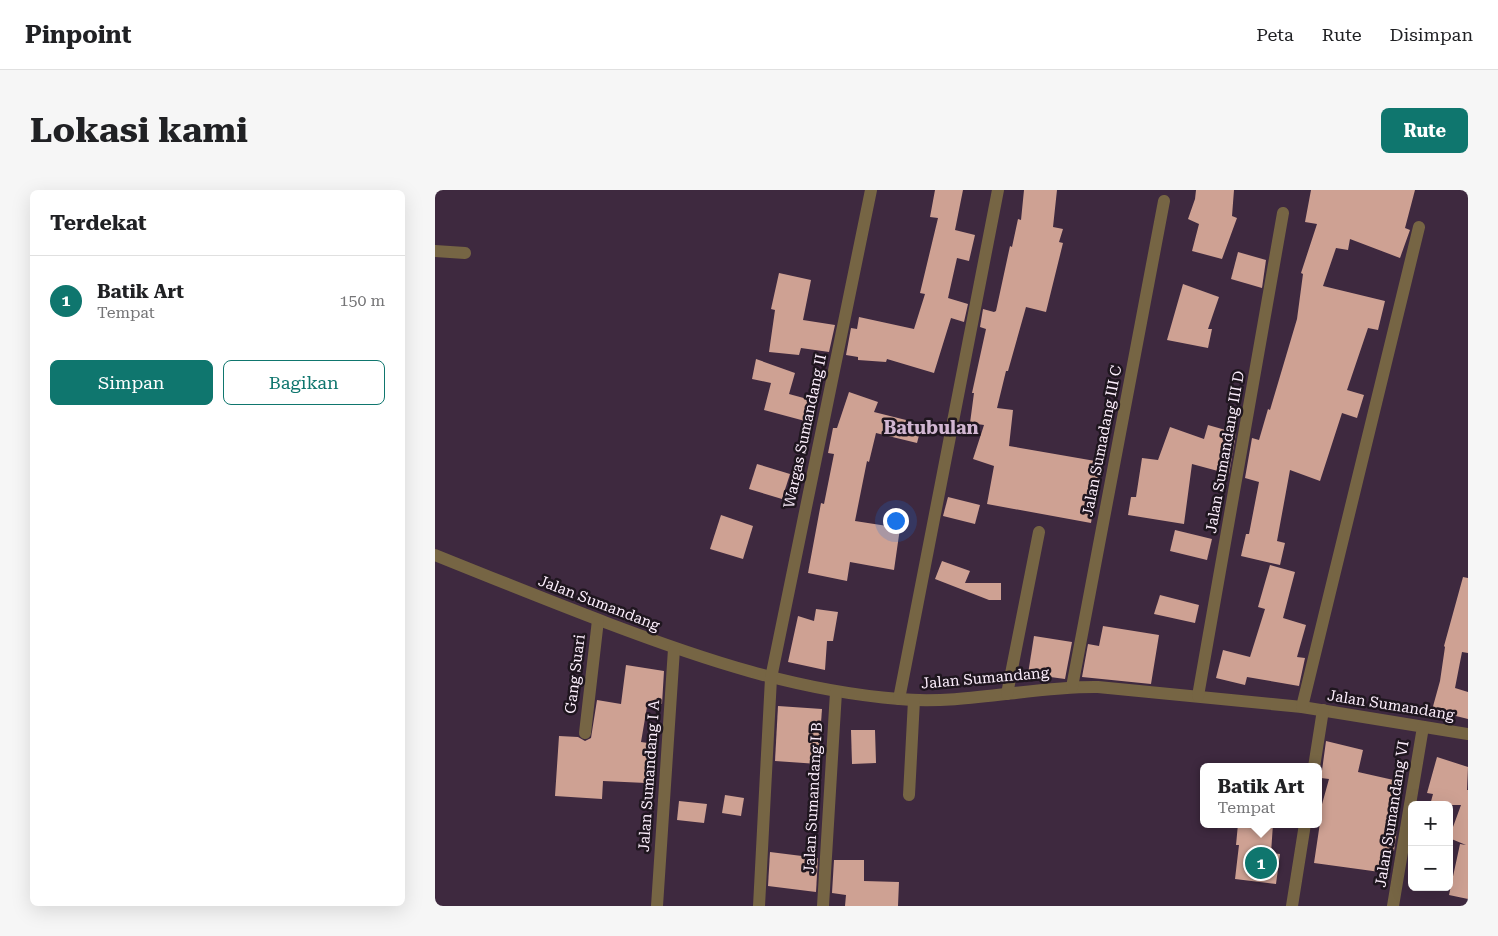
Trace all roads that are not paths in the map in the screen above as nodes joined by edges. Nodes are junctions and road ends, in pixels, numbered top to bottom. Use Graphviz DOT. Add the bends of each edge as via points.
graph roads {
  1 [pos="871,190"];
  2 [pos="998,190"];
  3 [pos="1164,201"];
  4 [pos="1283,214"];
  5 [pos="1419,227"];
  6 [pos="435,251"];
  7 [pos="465,253"];
  8 [pos="1039,532"];
  9 [pos="435,554"];
  10 [pos="598,620"];
  11 [pos="674,649"];
  12 [pos="771,678"];
  13 [pos="1072,687"];
  14 [pos="836,692"];
  15 [pos="1007,694"];
  16 [pos="1198,696"];
  17 [pos="899,700"];
  18 [pos="914,700"];
  19 [pos="1302,707"];
  20 [pos="1323,710"];
  21 [pos="1423,727"];
  22 [pos="585,733"];
  23 [pos="1468,734"];
  24 [pos="1315,763"];
  25 [pos="909,795"];
  26 [pos="1304,828"];
  27 [pos="657,906"];
  28 [pos="759,906"];
  29 [pos="823,906"];
  30 [pos="1291,906"];
  31 [pos="1393,906"];
  1 -- 12 [label="street, Wargas Sumandang II"];
  2 -- 17 [label="street"];
  3 -- 13 [label="street, Jalan Sumadang III C"];
  4 -- 16 [label="street, Jalan Sumandang III D"];
  5 -- 19 [label="street"];
  6 -- 7 [label="street"];
  8 -- 15 [label="street"];
  9 -- 10 [label="street, Jalan Sumandang"];
  10 -- 11 [label="street, Jalan Sumandang"];
  10 -- 22 [label="street, Gang Suari"];
  11 -- 12 [label="street, Jalan Sumandang"];
  11 -- 27 [label="street, Jalan Sumandang I A"];
  12 -- 14 [label="street, Jalan Sumandang"];
  12 -- 28 [label="street, Wargas Sumandang II"];
  13 -- 15 [label="street, Jalan Sumandang"];
  13 -- 16 [label="street, Jalan Sumandang"];
  14 -- 17 [label="street, Jalan Sumandang"];
  14 -- 29 [label="street, Jalan Sumandang I B"];
  15 -- 18 [label="street, Jalan Sumandang"];
  16 -- 19 [label="street, Jalan Sumandang"];
  17 -- 18 [label="street, Jalan Sumandang"];
  18 -- 25 [label="street"];
  19 -- 20 [label="street, Jalan Sumandang"];
  20 -- 21 [label="street, Jalan Sumandang"];
  20 -- 24 [label="street"];
  21 -- 23 [label="street, Jalan Sumandang"];
  21 -- 31 [label="street, Jalan Sumandang VI"];
  26 -- 30 [label="street"];
}
